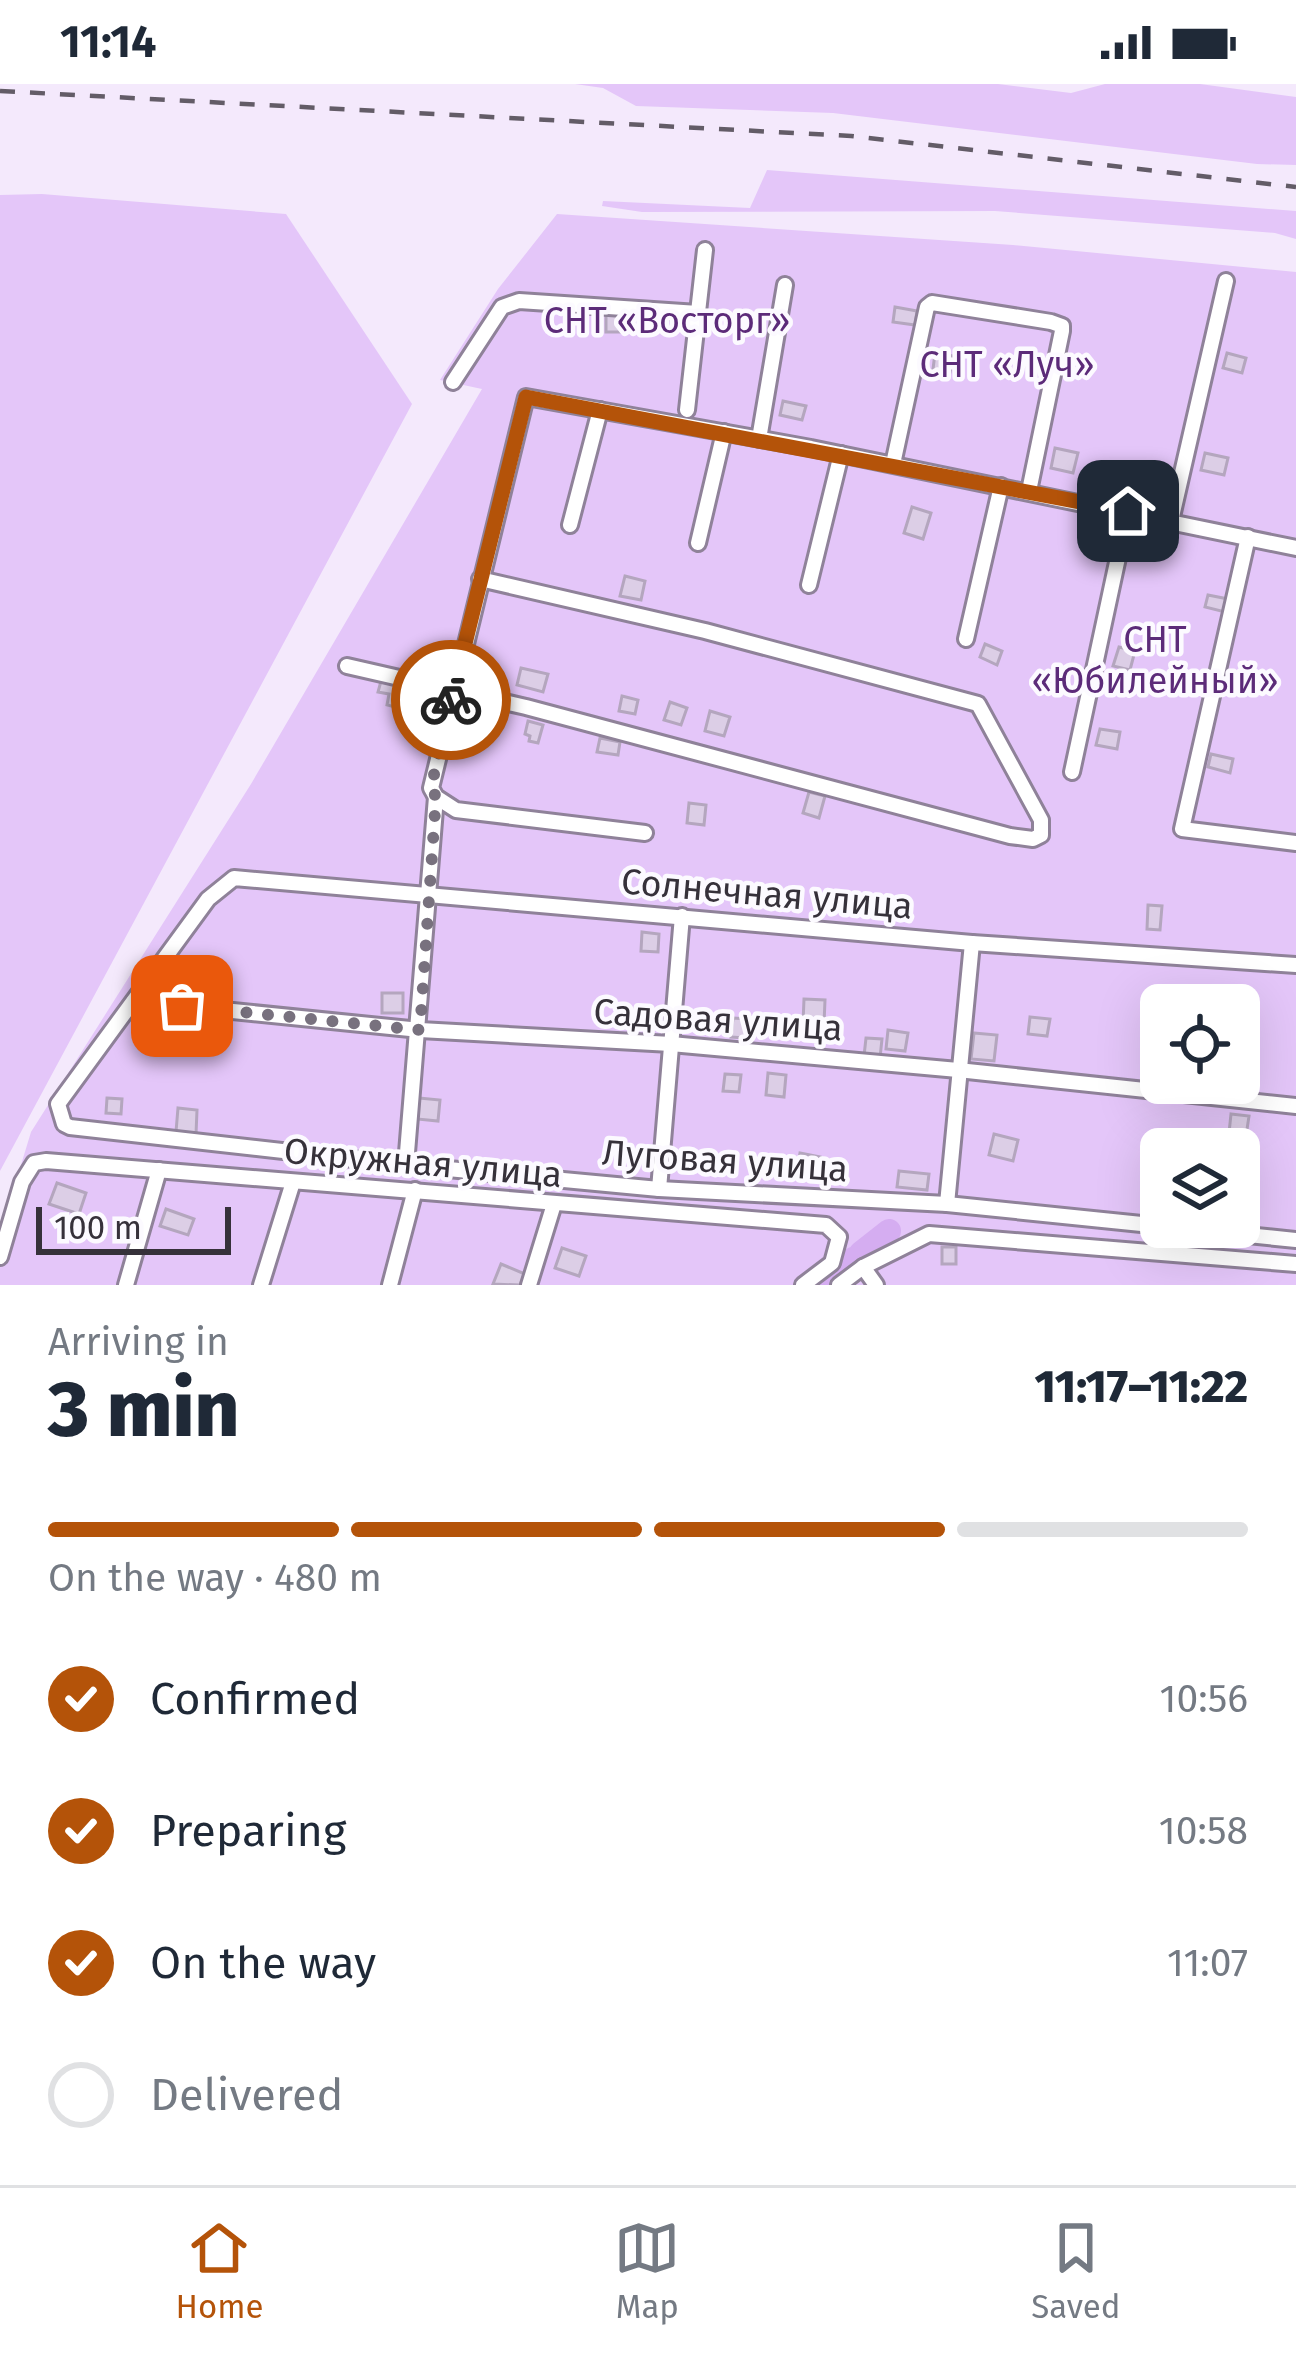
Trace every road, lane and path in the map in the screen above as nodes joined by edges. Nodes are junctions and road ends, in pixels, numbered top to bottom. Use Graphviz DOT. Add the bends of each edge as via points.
graph roads {
  1 [pos="705,250"];
  2 [pos="1226,281"];
  3 [pos="785,285"];
  4 [pos="698,313"];
  5 [pos="453,382"];
  6 [pos="600,410"];
  7 [pos="687,410"];
  8 [pos="724,432"];
  9 [pos="759,439"];
  10 [pos="841,454"];
  11 [pos="893,464"];
  12 [pos="1001,485"];
  13 [pos="1029,491"];
  14 [pos="1128,511"];
  15 [pos="1171,521"];
  16 [pos="570,525"];
  17 [pos="1248,537"];
  18 [pos="698,543"];
  19 [pos="1296,548"];
  20 [pos="479,579"];
  21 [pos="809,585"];
  22 [pos="966,639"];
  23 [pos="347,666"];
  24 [pos="453,691"];
  25 [pos="1072,772"];
  26 [pos="436,797"];
  27 [pos="645,833"];
  28 [pos="1296,843"];
  29 [pos="428,896"];
  30 [pos="682,916"];
  31 [pos="971,943"];
  32 [pos="1296,965"];
  33 [pos="134,1001"];
  34 [pos="420,1030"];
  35 [pos="671,1045"];
  36 [pos="958,1070"];
  37 [pos="1296,1106"];
  38 [pos="406,1165"];
  39 [pos="159,1170"];
  40 [pos="293,1182"];
  41 [pos="659,1189"];
  42 [pos="415,1190"];
  43 [pos="554,1204"];
  44 [pos="943,1204"];
  45 [pos="1140,1224"];
  46 [pos="929,1234"];
  47 [pos="1260,1236"];
  48 [pos="1296,1240"];
  49 [pos="0,1257"];
  50 [pos="1296,1264"];
  51 [pos="863,1267"];
  52 [pos="126,1285"];
  53 [pos="261,1285"];
  54 [pos="390,1285"];
  55 [pos="529,1285"];
  56 [pos="803,1285"];
  57 [pos="839,1285"];
  58 [pos="876,1285"];
  1 -- 4 [label="street"];
  2 -- 15 [label="street"];
  3 -- 9 [label="street"];
  4 -- 5 [label="street" via="519,301 502,307"];
  4 -- 7 [label="street"];
  6 -- 8 [label="street"];
  6 -- 16 [label="street"];
  6 -- 20 [label="street" via="526,397"];
  8 -- 9 [label="street"];
  8 -- 18 [label="street"];
  9 -- 10 [label="street"];
  10 -- 11 [label="street"];
  10 -- 21 [label="street"];
  11 -- 12 [label="street"];
  11 -- 13 [label="street" via="927,307 1051,322 1062,331"];
  12 -- 13 [label="street"];
  12 -- 22 [label="street"];
  13 -- 14 [label="street"];
  14 -- 15 [label="street"];
  14 -- 25 [label="street"];
  15 -- 17 [label="street"];
  17 -- 19 [label="street"];
  17 -- 28 [label="street" via="1182,829"];
  20 -- 24 [label="street"];
  20 -- 24 [label="street" via="978,704 1041,820 1041,835 1010,836"];
  23 -- 24 [label="street"];
  24 -- 26 [label="street" via="431,788"];
  26 -- 27 [label="street" via="456,810"];
  26 -- 29 [label="street"];
  29 -- 30 [label="street, Солнечная улица"];
  29 -- 33 [label="street, Солнечная улица" via="234,878 208,899"];
  29 -- 34 [label="street"];
  30 -- 31 [label="street, Солнечная улица"];
  30 -- 35 [label="street"];
  31 -- 32 [label="street, Солнечная улица"];
  31 -- 36 [label="street"];
  33 -- 34 [label="street, Садовая улица"];
  33 -- 38 [label="street, Луговая улица" via="58,1104 64,1124"];
  34 -- 35 [label="street, Садовая улица"];
  34 -- 38 [label="street"];
  35 -- 36 [label="street, Садовая улица"];
  35 -- 41 [label="street"];
  36 -- 37 [label="street, Садовая улица"];
  36 -- 44 [label="street"];
  38 -- 41 [label="street, Луговая улица"];
  39 -- 40 [label="street, Окружная улица"];
  39 -- 49 [label="street, Окружная улица" via="34,1163"];
  39 -- 52 [label="street"];
  40 -- 42 [label="street, Окружная улица"];
  40 -- 53 [label="street"];
  41 -- 44 [label="street, Луговая улица"];
  42 -- 43 [label="street, Окружная улица"];
  42 -- 54 [label="street"];
  43 -- 55 [label="street"];
  43 -- 56 [label="street, Окружная улица" via="826,1225 838,1237 832,1263"];
  44 -- 45 [label="street, Луговая улица"];
  44 -- 46 [label="street"];
  46 -- 50 [label="street"];
  46 -- 51 [label="street"];
  47 -- 48 [label="street, Луговая улица"];
  51 -- 57 [label="street"];
  51 -- 58 [label="street"];
}
